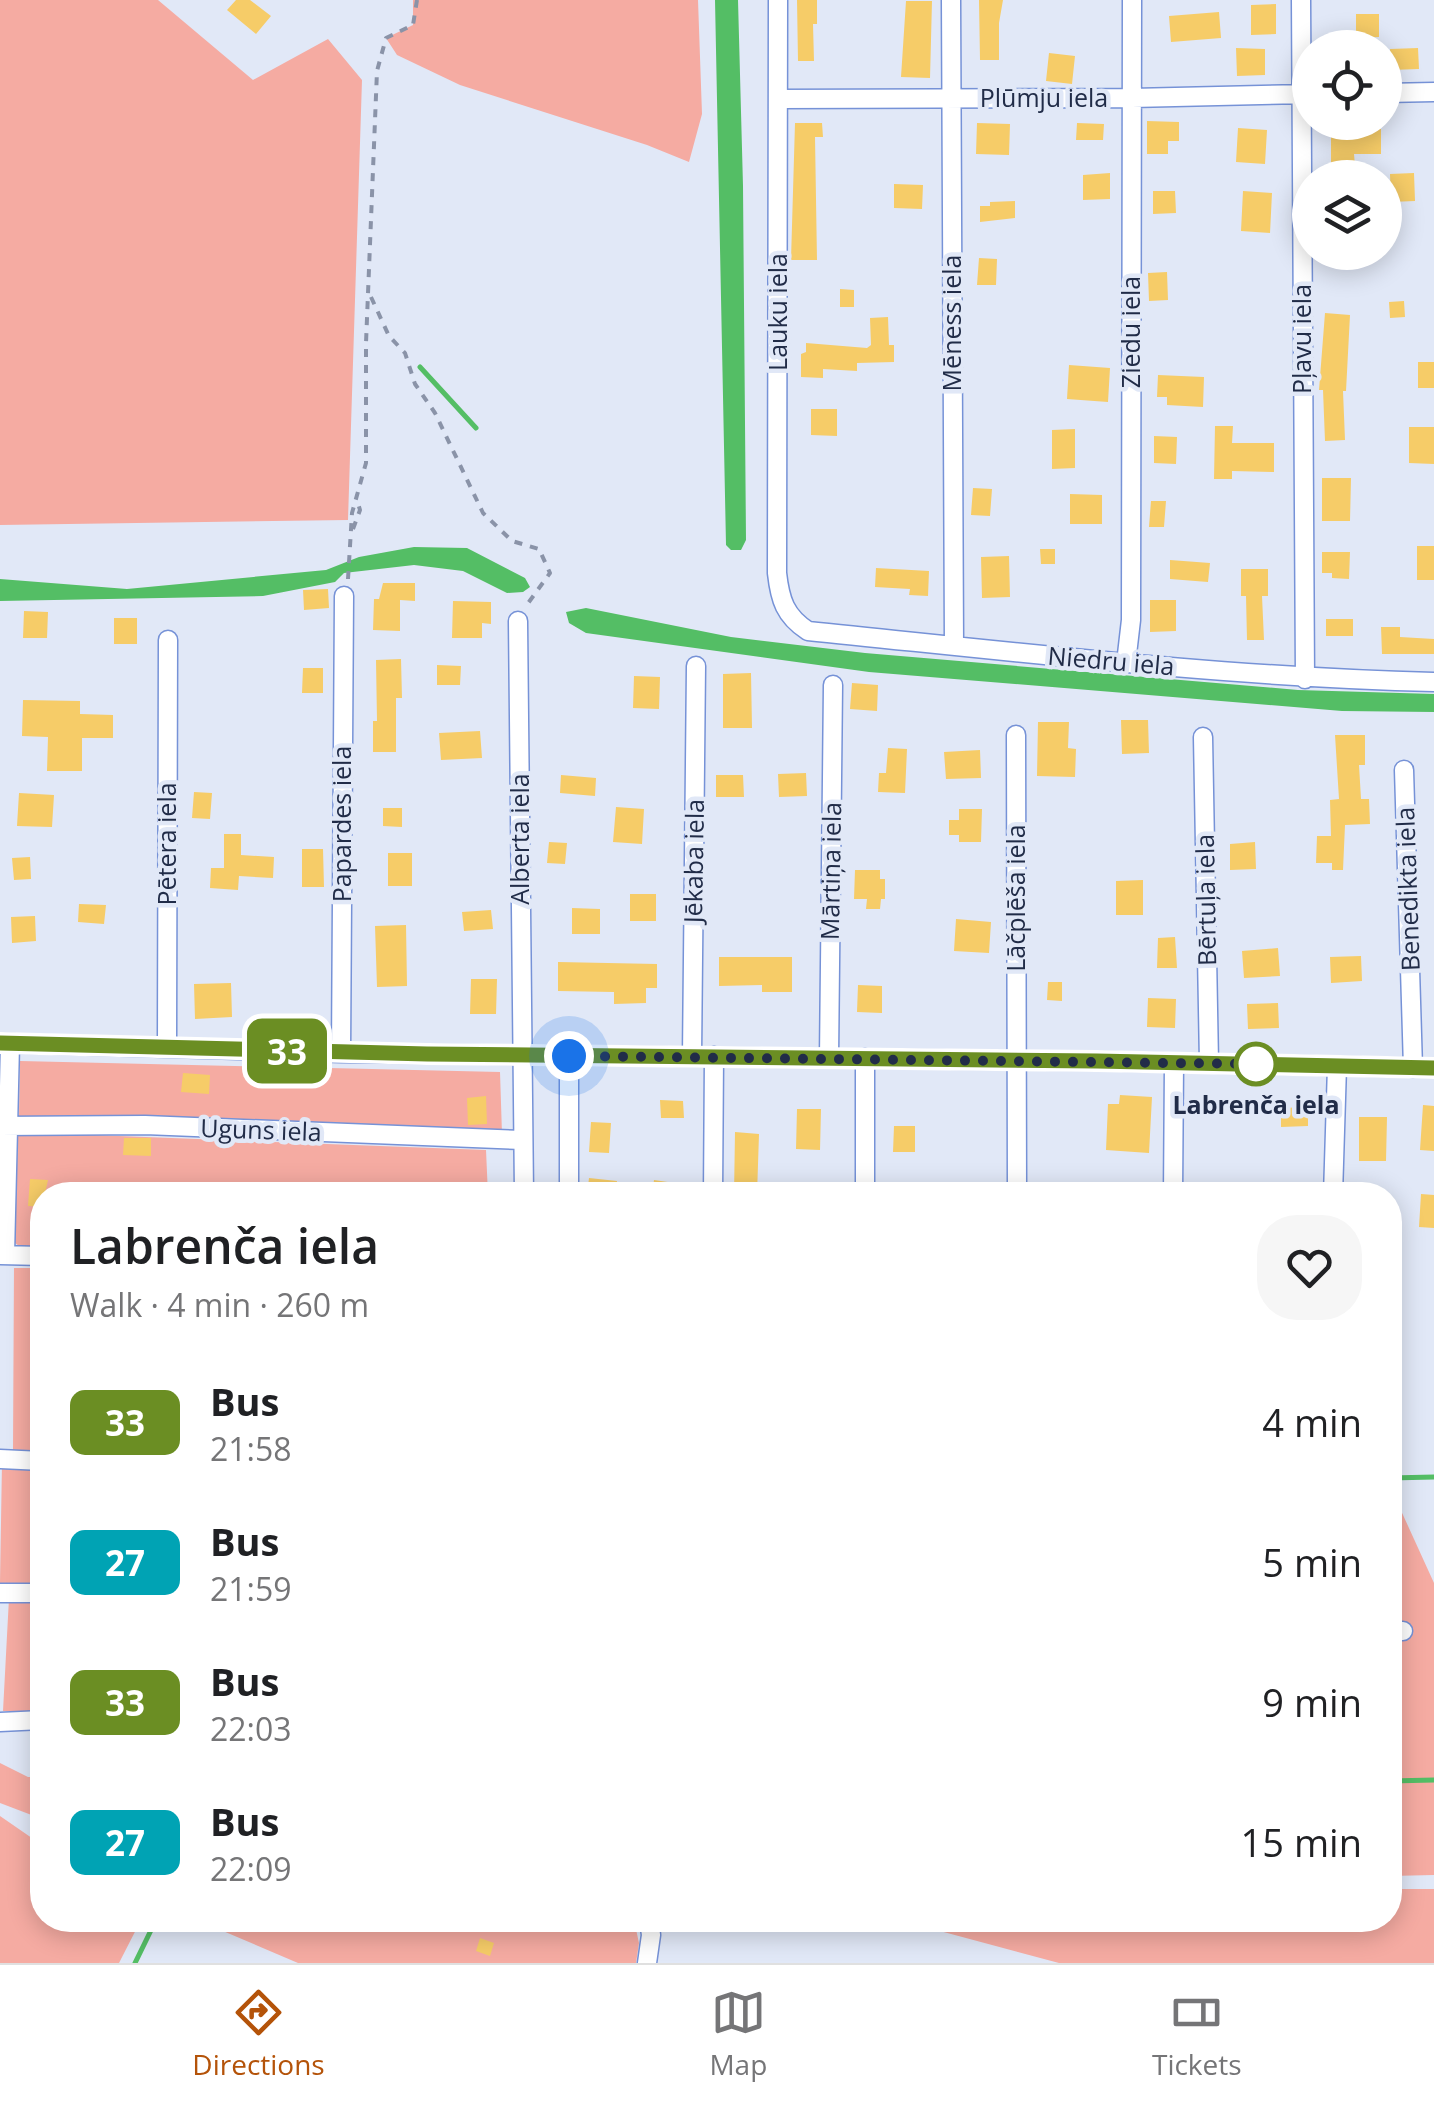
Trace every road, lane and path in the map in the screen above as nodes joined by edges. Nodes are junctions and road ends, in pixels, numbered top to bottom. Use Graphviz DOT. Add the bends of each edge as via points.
graph roads {
  1 [pos="417,0"];
  2 [pos="778,0"];
  3 [pos="951,0"];
  4 [pos="1132,0"];
  5 [pos="1301,0"];
  6 [pos="1302,30"];
  7 [pos="1434,92"];
  8 [pos="1402,93"];
  9 [pos="1292,94"];
  10 [pos="950,98"];
  11 [pos="1132,98"];
  12 [pos="778,99"];
  13 [pos="1305,140"];
  14 [pos="369,293"];
  15 [pos="346,586"];
  16 [pos="518,621"];
  17 [pos="792,621"];
  18 [pos="168,640"];
  19 [pos="954,646"];
  20 [pos="1126,663"];
  21 [pos="696,666"];
  22 [pos="1304,679"];
  23 [pos="1434,682"];
  24 [pos="834,685"];
  25 [pos="1016,735"];
  26 [pos="1203,737"];
  27 [pos="1404,770"];
  28 [pos="5,1044"];
  29 [pos="167,1047"];
  30 [pos="342,1053"];
  31 [pos="522,1056"];
  32 [pos="569,1056"];
  33 [pos="692,1056"];
  34 [pos="714,1056"];
  35 [pos="828,1058"];
  36 [pos="865,1058"];
  37 [pos="1016,1060"];
  38 [pos="1174,1063"];
  39 [pos="1209,1063"];
  40 [pos="1337,1066"];
  41 [pos="1413,1068"];
  42 [pos="1434,1068"];
  43 [pos="5,1126"];
  44 [pos="522,1140"];
  45 [pos="524,1182"];
  46 [pos="569,1182"];
  47 [pos="713,1182"];
  48 [pos="864,1182"];
  49 [pos="1016,1182"];
  50 [pos="1173,1182"];
  51 [pos="1333,1182"];
  52 [pos="3,1255"];
  53 [pos="30,1256"];
  54 [pos="0,1460"];
  55 [pos="30,1460"];
  56 [pos="0,1592"];
  57 [pos="30,1593"];
  58 [pos="30,1721"];
  59 [pos="0,1722"];
  60 [pos="651,1932"];
  61 [pos="648,1963"];
  1 -- 14 [label="path" via="413,25 386,38 377,70"];
  2 -- 12 [label="street, Lauku iela"];
  3 -- 10 [label="street, Mēness iela"];
  4 -- 11 [label="street, Ziedu iela"];
  5 -- 6 [label="street, Pļavu iela"];
  7 -- 8 [label="street"];
  9 -- 11 [label="street, Plūmju iela"];
  10 -- 11 [label="street, Plūmju iela"];
  10 -- 12 [label="street, Plūmju iela"];
  10 -- 19 [label="street, Mēness iela"];
  11 -- 20 [label="street, Ziedu iela"];
  12 -- 17 [label="street, Lauku iela" via="777,573 780,600"];
  13 -- 22 [label="street, Pļavu iela"];
  14 -- 15 [label="path" via="366,463"];
  14 -- 16 [label="path" via="483,512 512,541 539,549 550,572"];
  15 -- 30 [label="street, Papardes iela"];
  16 -- 31 [label="street, Alberta iela"];
  17 -- 19 [label="street, Niedru iela" via="808,632"];
  18 -- 29 [label="street, Pētera iela"];
  19 -- 20 [label="street, Niedru iela"];
  20 -- 22 [label="street, Niedru iela"];
  21 -- 33 [label="street, Jēkaba iela"];
  22 -- 23 [label="street, Niedru iela"];
  24 -- 35 [label="street, Mārtiņa iela"];
  25 -- 37 [label="street, Lāčplēša iela"];
  26 -- 39 [label="street, Bērtuļa iela"];
  27 -- 41 [label="street, Benedikta iela"];
  28 -- 29 [label="street"];
  28 -- 43 [label="street"];
  29 -- 30 [label="street"];
  30 -- 31 [label="street"];
  31 -- 32 [label="street"];
  31 -- 44 [label="street, Alberta iela"];
  32 -- 33 [label="street"];
  32 -- 46 [label="street"];
  33 -- 34 [label="street"];
  34 -- 35 [label="street"];
  34 -- 47 [label="street"];
  35 -- 36 [label="street"];
  36 -- 37 [label="street"];
  36 -- 48 [label="street"];
  37 -- 38 [label="street"];
  37 -- 49 [label="street, Lāčplēša iela"];
  38 -- 39 [label="street"];
  38 -- 50 [label="street"];
  39 -- 40 [label="street"];
  40 -- 41 [label="street"];
  40 -- 51 [label="street"];
  41 -- 42 [label="street"];
  43 -- 44 [label="street, Uguns iela"];
  43 -- 52 [label="street"];
  44 -- 45 [label="street, Alberta iela"];
  52 -- 53 [label="street"];
  54 -- 55 [label="street"];
  56 -- 57 [label="street"];
  58 -- 59 [label="street"];
  60 -- 61 [label="street"];
}
